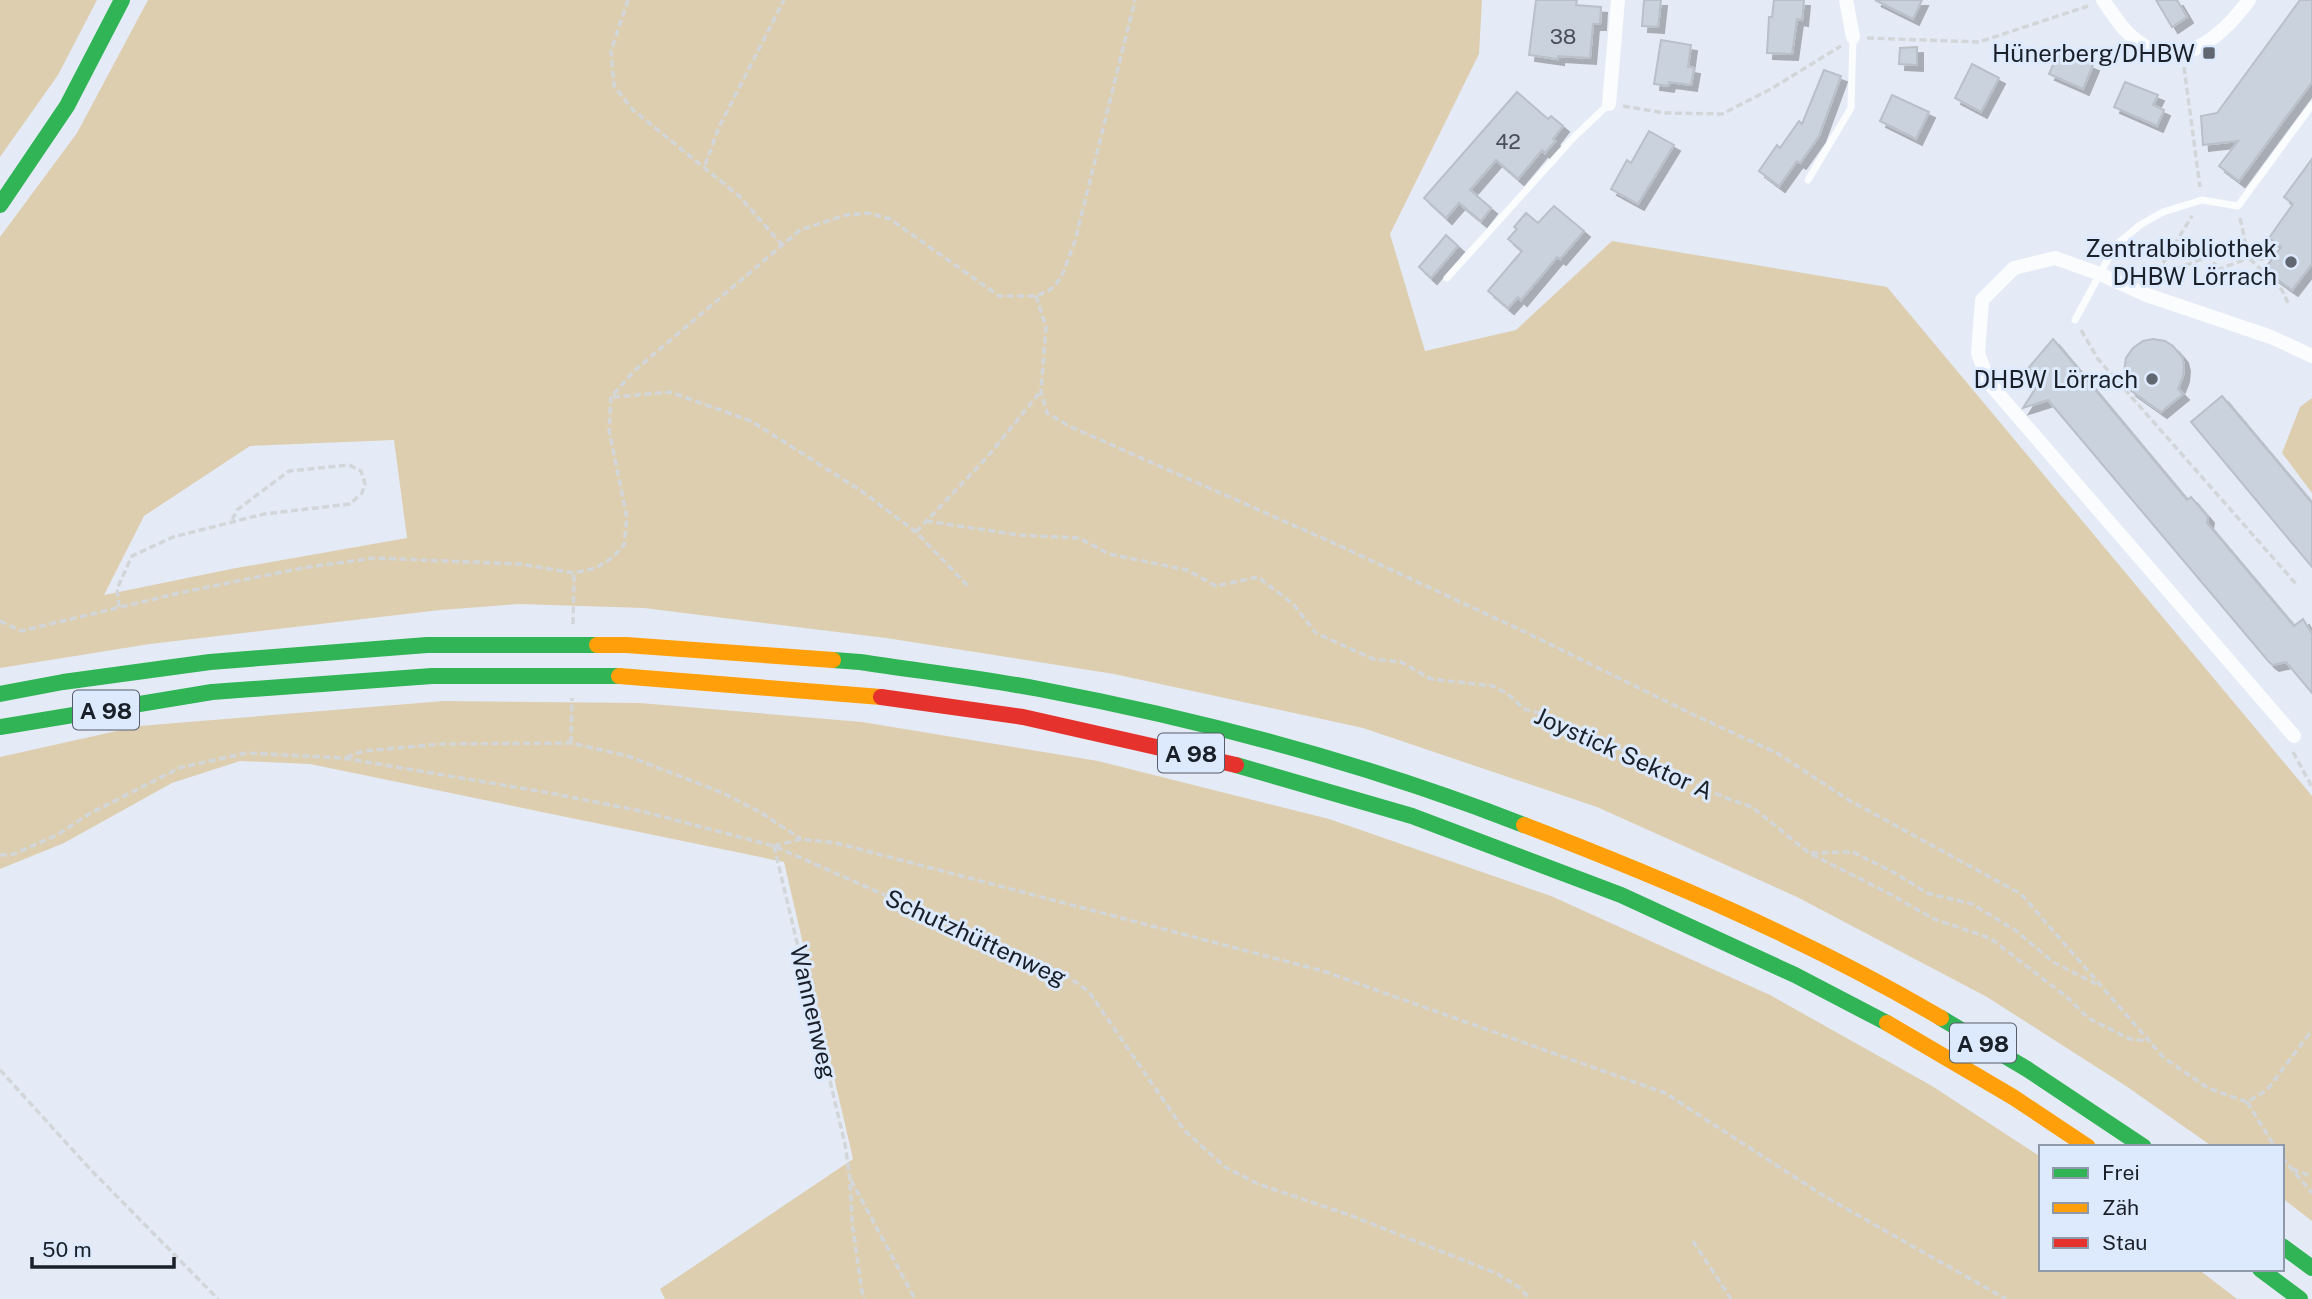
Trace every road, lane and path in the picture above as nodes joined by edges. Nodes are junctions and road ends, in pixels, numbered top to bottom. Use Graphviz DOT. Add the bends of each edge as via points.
graph roads {
  1 [pos="122,0"];
  2 [pos="628,0"];
  3 [pos="784,0"];
  4 [pos="1135,0"];
  5 [pos="1618,0"];
  6 [pos="1846,0"];
  7 [pos="2103,0"];
  8 [pos="2249,0"];
  9 [pos="2078,9"];
  10 [pos="1853,37"];
  11 [pos="1891,38"];
  12 [pos="2182,54"];
  13 [pos="1825,58"];
  14 [pos="1609,104"];
  15 [pos="2312,105"];
  16 [pos="705,166"];
  17 [pos="1808,180"];
  18 [pos="2202,200"];
  19 [pos="0,205"];
  20 [pos="2238,206"];
  21 [pos="783,246"];
  22 [pos="2249,258"];
  23 [pos="2264,259"];
  24 [pos="2100,274"];
  25 [pos="1447,278"];
  26 [pos="2154,278"];
  27 [pos="2144,293"];
  28 [pos="1037,296"];
  29 [pos="2288,303"];
  30 [pos="2076,320"];
  31 [pos="2312,356"];
  32 [pos="1041,391"];
  33 [pos="611,397"];
  34 [pos="231,522"];
  35 [pos="926,522"];
  36 [pos="916,532"];
  37 [pos="574,573"];
  38 [pos="2297,585"];
  39 [pos="573,587"];
  40 [pos="969,587"];
  41 [pos="119,607"];
  42 [pos="0,621"];
  43 [pos="0,694"];
  44 [pos="0,727"];
  45 [pos="2294,736"];
  46 [pos="342,758"];
  47 [pos="2312,787"];
  48 [pos="801,839"];
  49 [pos="774,846"];
  50 [pos="1809,853"];
  51 [pos="0,855"];
  52 [pos="2099,986"];
  53 [pos="2312,1030"];
  54 [pos="2147,1041"];
  55 [pos="0,1070"];
  56 [pos="2247,1102"];
  57 [pos="2085,1145"];
  58 [pos="2141,1145"];
  59 [pos="2274,1145"];
  60 [pos="2284,1160"];
  61 [pos="2290,1168"];
  62 [pos="2312,1177"];
  63 [pos="850,1179"];
  64 [pos="2312,1193"];
  65 [pos="1693,1241"];
  66 [pos="2284,1247"];
  67 [pos="2312,1268"];
  68 [pos="2263,1271"];
  69 [pos="218,1299"];
  70 [pos="863,1299"];
  71 [pos="915,1299"];
  72 [pos="1530,1299"];
  73 [pos="1731,1299"];
  74 [pos="2006,1299"];
  75 [pos="2300,1299"];
  1 -- 19 [label="main road" via="62,115"];
  2 -- 16 [label="path" via="611,51 614,86 632,109"];
  3 -- 16 [label="path" via="719,127"];
  4 -- 28 [label="path" via="1074,241 1061,278"];
  5 -- 14 [label="street"];
  6 -- 10 [label="street"];
  7 -- 12 [label="street" via="2129,34 2148,48"];
  8 -- 12 [label="street" via="2208,43"];
  9 -- 11 [label="path" via="1979,42"];
  10 -- 17 [label="lane" via="1850,108"];
  12 -- 18 [label="path"];
  13 -- 14 [label="path" via="1723,114 1665,113"];
  14 -- 25 [label="lane"];
  15 -- 20 [label="lane"];
  16 -- 21 [label="path"];
  18 -- 20 [label="lane"];
  18 -- 24 [label="lane" via="2162,212 2140,225 2115,246"];
  18 -- 26 [label="path"];
  20 -- 22 [label="path"];
  21 -- 28 [label="path" via="800,230 868,213 890,219 999,296"];
  21 -- 33 [label="path" via="634,371"];
  22 -- 23 [label="path"];
  22 -- 26 [label="path" via="2209,273 2222,251"];
  22 -- 29 [label="path" via="2282,290"];
  24 -- 27 [label="street"];
  24 -- 30 [label="lane"];
  24 -- 45 [label="street" via="2055,258 2014,268 1982,300 1978,353 1989,383"];
  26 -- 27 [label="path"];
  27 -- 31 [label="street"];
  28 -- 32 [label="path" via="1046,327"];
  30 -- 38 [label="path" via="2098,359"];
  32 -- 35 [label="path"];
  32 -- 52 [label="path" via="1047,412 1069,426 1363,557 1777,753 1847,799 2021,894"];
  33 -- 36 [label="path" via="670,392 751,421 860,490"];
  33 -- 37 [label="path" via="609,430 627,518 624,545 596,568"];
  34 -- 34 [label="path" via="264,513 350,504 362,494 361,471 349,465 289,471 237,510"];
  34 -- 41 [label="path" via="173,537 132,556 117,589"];
  35 -- 36 [label="path"];
  35 -- 50 [label="path, Joystick Sektor A" via="1079,538 1109,554 1187,570 1216,586 1258,577 1293,604 1316,633 1373,659 1401,662 1431,679 1493,686 1524,709 1551,716 1752,807"];
  36 -- 40 [label="path"];
  37 -- 39 [label="path"];
  37 -- 41 [label="path" via="520,564 374,558 302,568"];
  41 -- 42 [label="path" via="21,631"];
  43 -- 58 [label="main road, A 98" via="210,662 440,645 626,645 846,661 1038,689 1222,729 1370,771 1641,870 1815,950 1924,1008"];
  44 -- 57 [label="main road, A 98" via="212,692 432,676 626,676 859,694 1023,717 1209,757 1412,816 1621,895 1795,975 1904,1032"];
  45 -- 47 [label="path" via="2290,743 2295,758"];
  46 -- 48 [label="path" via="364,751 441,744 571,741 628,756 723,793"];
  46 -- 49 [label="path, Schutzhüttenweg" via="642,811"];
  46 -- 51 [label="path" via="246,753 179,768 57,835 14,854"];
  48 -- 49 [label="path"];
  48 -- 74 [label="path" via="836,843 1323,971 1665,1093 1824,1196"];
  49 -- 63 [label="path, Wannenweg"];
  49 -- 72 [label="path, Schutzhüttenweg" via="1066,975 1089,992 1184,1130 1226,1167 1258,1184 1498,1274"];
  50 -- 52 [label="path" via="1853,852 1927,893 1972,904 2015,930 2053,962"];
  50 -- 54 [label="path, Joystick Sektor A" via="1934,919 1990,938 2088,1018 2130,1039"];
  52 -- 54 [label="path"];
  53 -- 56 [label="path" via="2267,1090"];
  54 -- 56 [label="path" via="2208,1088"];
  55 -- 69 [label="path"];
  56 -- 59 [label="path"];
  60 -- 61 [label="path"];
  61 -- 62 [label="path"];
  61 -- 64 [label="path"];
  63 -- 70 [label="path"];
  63 -- 71 [label="path"];
  65 -- 73 [label="path"];
  66 -- 67 [label="main road"];
  68 -- 75 [label="main road"];
}
